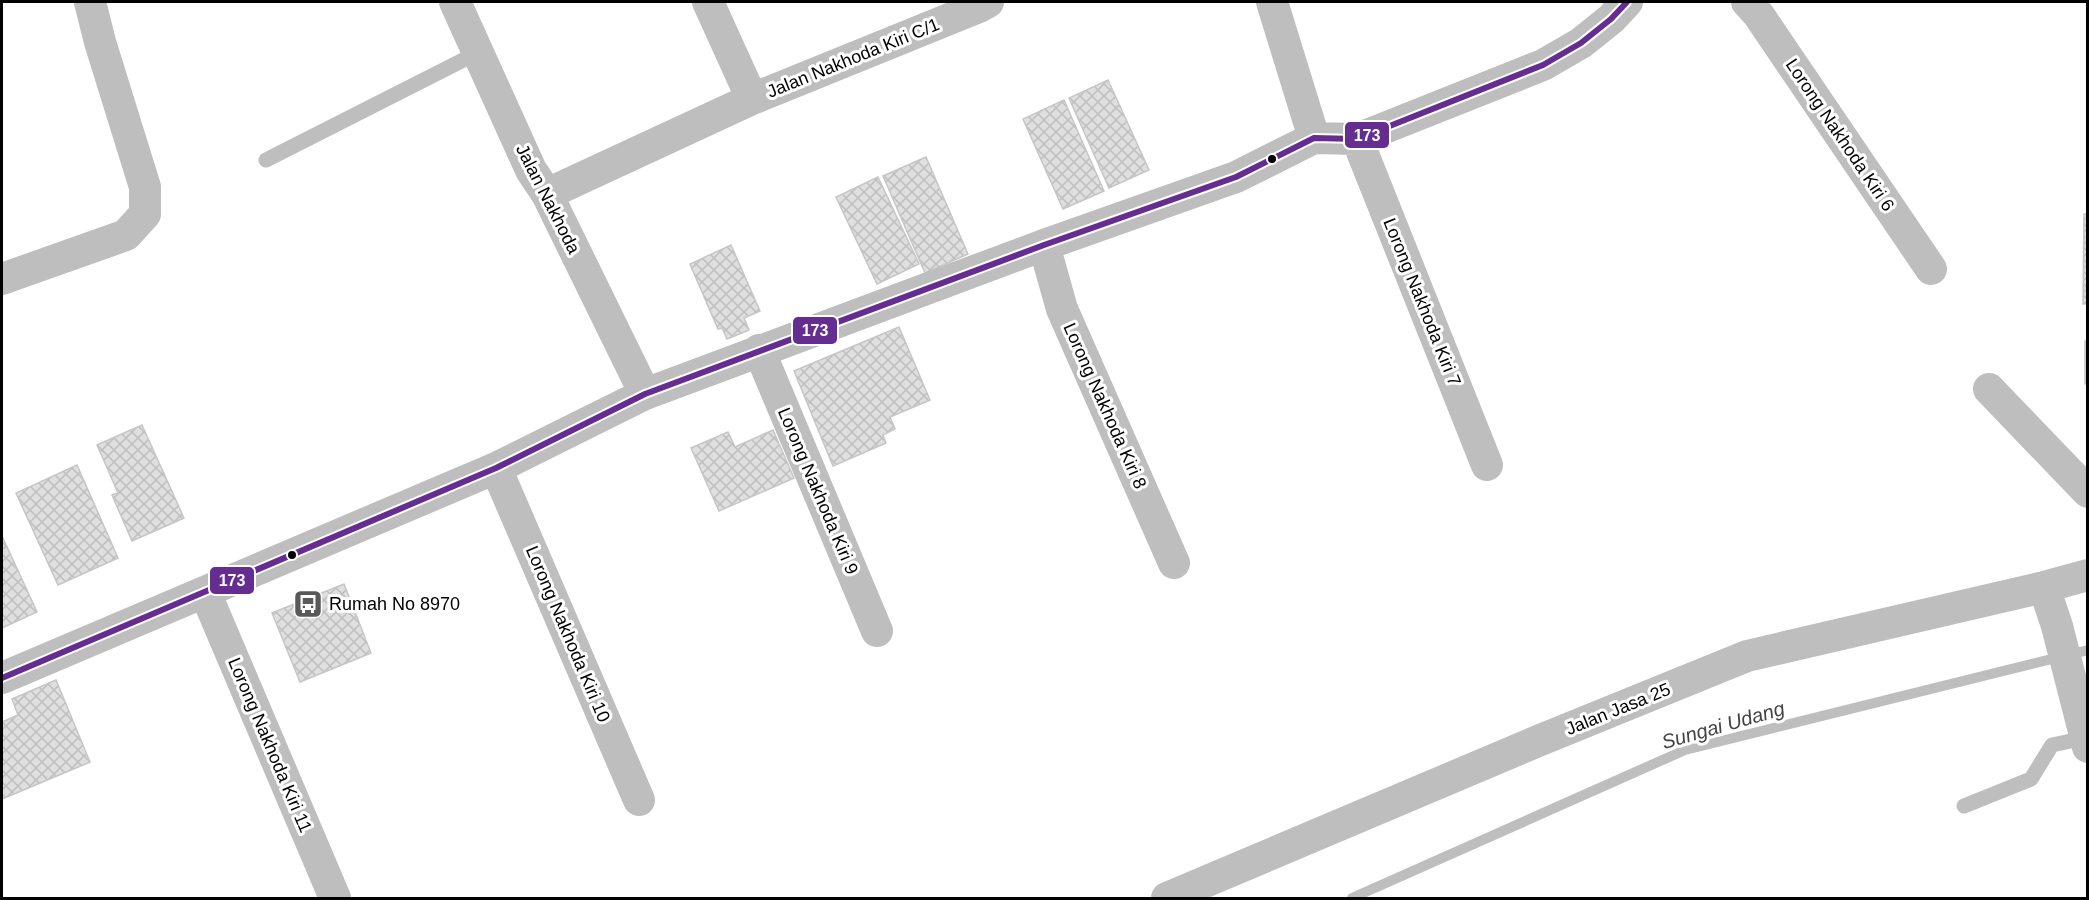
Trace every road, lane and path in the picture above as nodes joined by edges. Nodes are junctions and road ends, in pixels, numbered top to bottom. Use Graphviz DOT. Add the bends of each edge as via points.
graph roads {
  1 [pos="90,2"];
  2 [pos="455,2"];
  3 [pos="708,2"];
  4 [pos="988,2"];
  5 [pos="1272,2"];
  6 [pos="1627,2"];
  7 [pos="1747,2"];
  8 [pos="479,51"];
  9 [pos="752,99"];
  10 [pos="1314,138"];
  11 [pos="1357,139"];
  12 [pos="266,160"];
  13 [pos="547,194"];
  14 [pos="1044,245"];
  15 [pos="1931,269"];
  16 [pos="2,279"];
  17 [pos="759,350"];
  18 [pos="1989,389"];
  19 [pos="645,394"];
  20 [pos="1487,465"];
  21 [pos="496,468"];
  22 [pos="2088,492"];
  23 [pos="1174,563"];
  24 [pos="2088,574"];
  25 [pos="2044,587"];
  26 [pos="205,592"];
  27 [pos="877,631"];
  28 [pos="2,678"];
  29 [pos="2083,731"];
  30 [pos="639,800"];
  31 [pos="1964,806"];
  32 [pos="335,898"];
  33 [pos="1167,898"];
  1 -- 16 [label="street" via="145,187 145,214 126,235"];
  2 -- 8 [label="street, Jalan Nakhoda"];
  3 -- 9 [label="street, Jalan Nakhoda Kiri C/1"];
  4 -- 9 [label="street, Jalan Nakhoda Kiri C/1"];
  5 -- 10 [label="street"];
  6 -- 11 [label="street" via="1581,43 1543,65"];
  7 -- 15 [label="street, Lorong Nakhoda Kiri 6"];
  8 -- 12 [label="lane"];
  8 -- 13 [label="street, Jalan Nakhoda" via="531,170"];
  9 -- 13 [label="street, Jalan Nakhoda Kiri C/1"];
  10 -- 11 [label="street"];
  10 -- 14 [label="street" via="1236,177"];
  11 -- 20 [label="street, Lorong Nakhoda Kiri 7"];
  13 -- 19 [label="street, Jalan Nakhoda"];
  14 -- 17 [label="street"];
  14 -- 23 [label="street, Lorong Nakhoda Kiri 8" via="1062,309"];
  17 -- 19 [label="street"];
  17 -- 27 [label="street, Lorong Nakhoda Kiri 9"];
  18 -- 22 [label="street"];
  19 -- 21 [label="street"];
  21 -- 26 [label="street"];
  21 -- 30 [label="street, Lorong Nakhoda Kiri 10"];
  24 -- 25 [label="street, Jalan Jasa 25"];
  25 -- 29 [label="street"];
  25 -- 33 [label="street, Jalan Jasa 25" via="1747,656"];
  26 -- 28 [label="street"];
  26 -- 32 [label="street, Lorong Nakhoda Kiri 11"];
  29 -- 31 [label="lane" via="2052,745 2031,779"];
}
